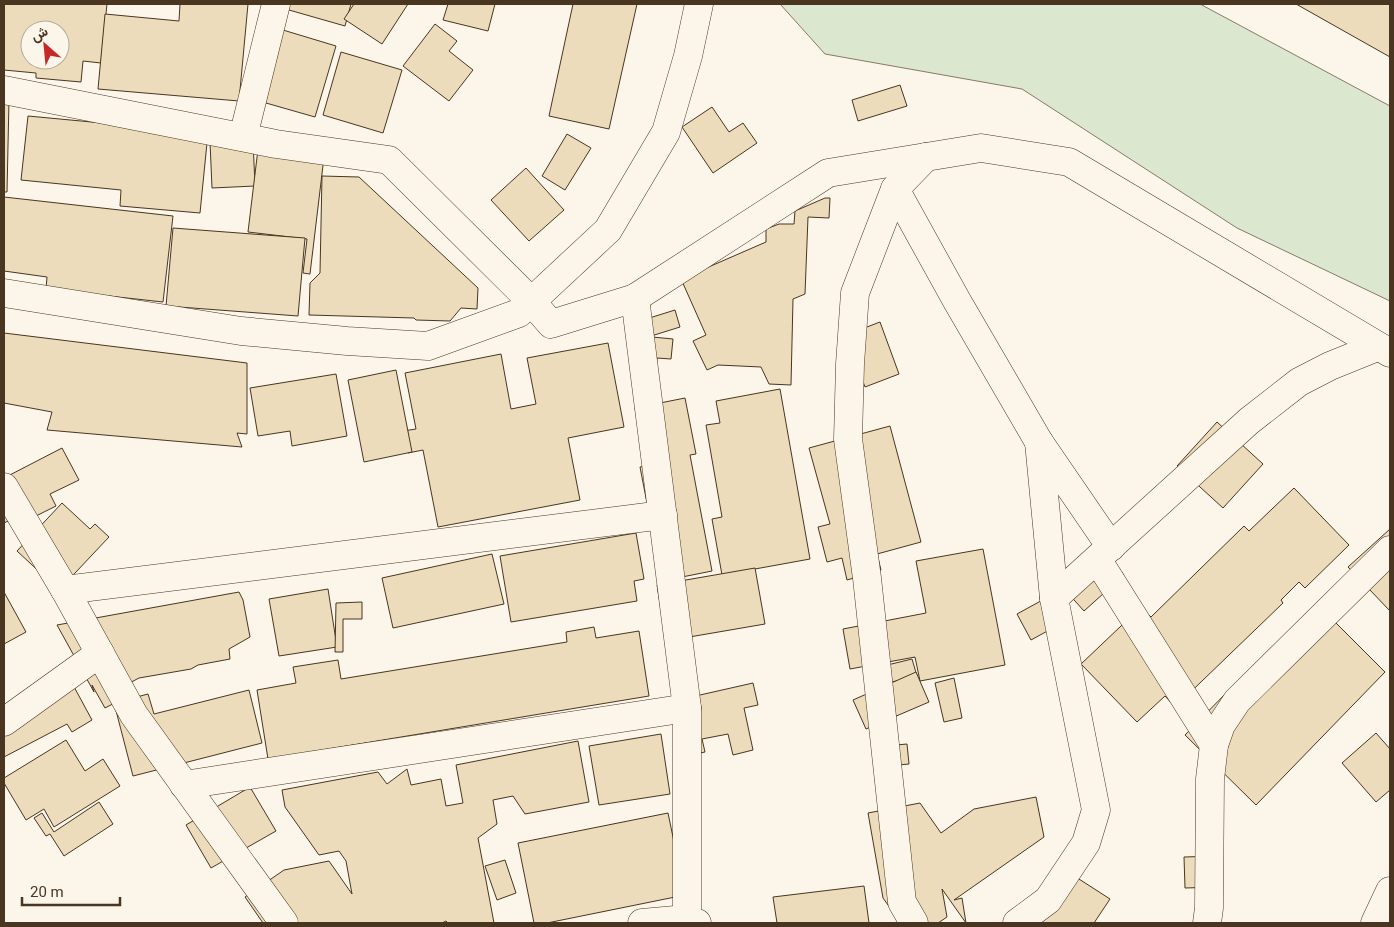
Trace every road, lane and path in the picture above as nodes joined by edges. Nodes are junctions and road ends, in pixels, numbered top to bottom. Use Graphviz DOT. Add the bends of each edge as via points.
graph roads {
  1 [pos="276,4"];
  2 [pos="699,4"];
  3 [pos="4,90"];
  4 [pos="243,137"];
  5 [pos="926,157"];
  6 [pos="896,188"];
  7 [pos="4,293"];
  8 [pos="635,298"];
  9 [pos="531,302"];
  10 [pos="1384,350"];
  11 [pos="1039,442"];
  12 [pos="4,487"];
  13 [pos="663,515"];
  14 [pos="1390,550"];
  15 [pos="1104,553"];
  16 [pos="65,590"];
  17 [pos="1054,598"];
  18 [pos="100,653"];
  19 [pos="687,708"];
  20 [pos="4,722"];
  21 [pos="1214,745"];
  22 [pos="184,785"];
  23 [pos="1390,891"];
  24 [pos="280,921"];
  25 [pos="692,921"];
  26 [pos="642,923"];
  27 [pos="914,923"];
  28 [pos="1017,923"];
  29 [pos="1207,923"];
  30 [pos="1375,923"];
  1 -- 4 [label="street"];
  2 -- 9 [label="street" via="666,132 608,230"];
  3 -- 4 [label="street"];
  4 -- 9 [label="street" via="389,160"];
  5 -- 6 [label="street"];
  5 -- 8 [label="street" via="828,173"];
  5 -- 10 [label="street" via="981,148 1069,162"];
  6 -- 11 [label="street"];
  6 -- 27 [label="street" via="855,293 848,439 902,902"];
  7 -- 9 [label="street" via="241,331 428,346 518,313"];
  8 -- 9 [label="street" via="552,324"];
  8 -- 13 [label="street"];
  10 -- 15 [label="street" via="1330,366 1299,382 1249,421"];
  11 -- 15 [label="street"];
  11 -- 17 [label="street"];
  12 -- 16 [label="street"];
  13 -- 16 [label="street"];
  13 -- 19 [label="street"];
  14 -- 21 [label="street" via="1237,701 1221,725"];
  15 -- 17 [label="street"];
  15 -- 21 [label="street"];
  16 -- 18 [label="street"];
  17 -- 28 [label="street" via="1096,810 1086,843 1048,900"];
  18 -- 20 [label="street"];
  18 -- 22 [label="street" via="134,715"];
  19 -- 22 [label="street"];
  19 -- 25 [label="street"];
  21 -- 29 [label="street" via="1210,779"];
  22 -- 24 [label="street"];
  23 -- 30 [label="street"];
  25 -- 26 [label="street"];
}
